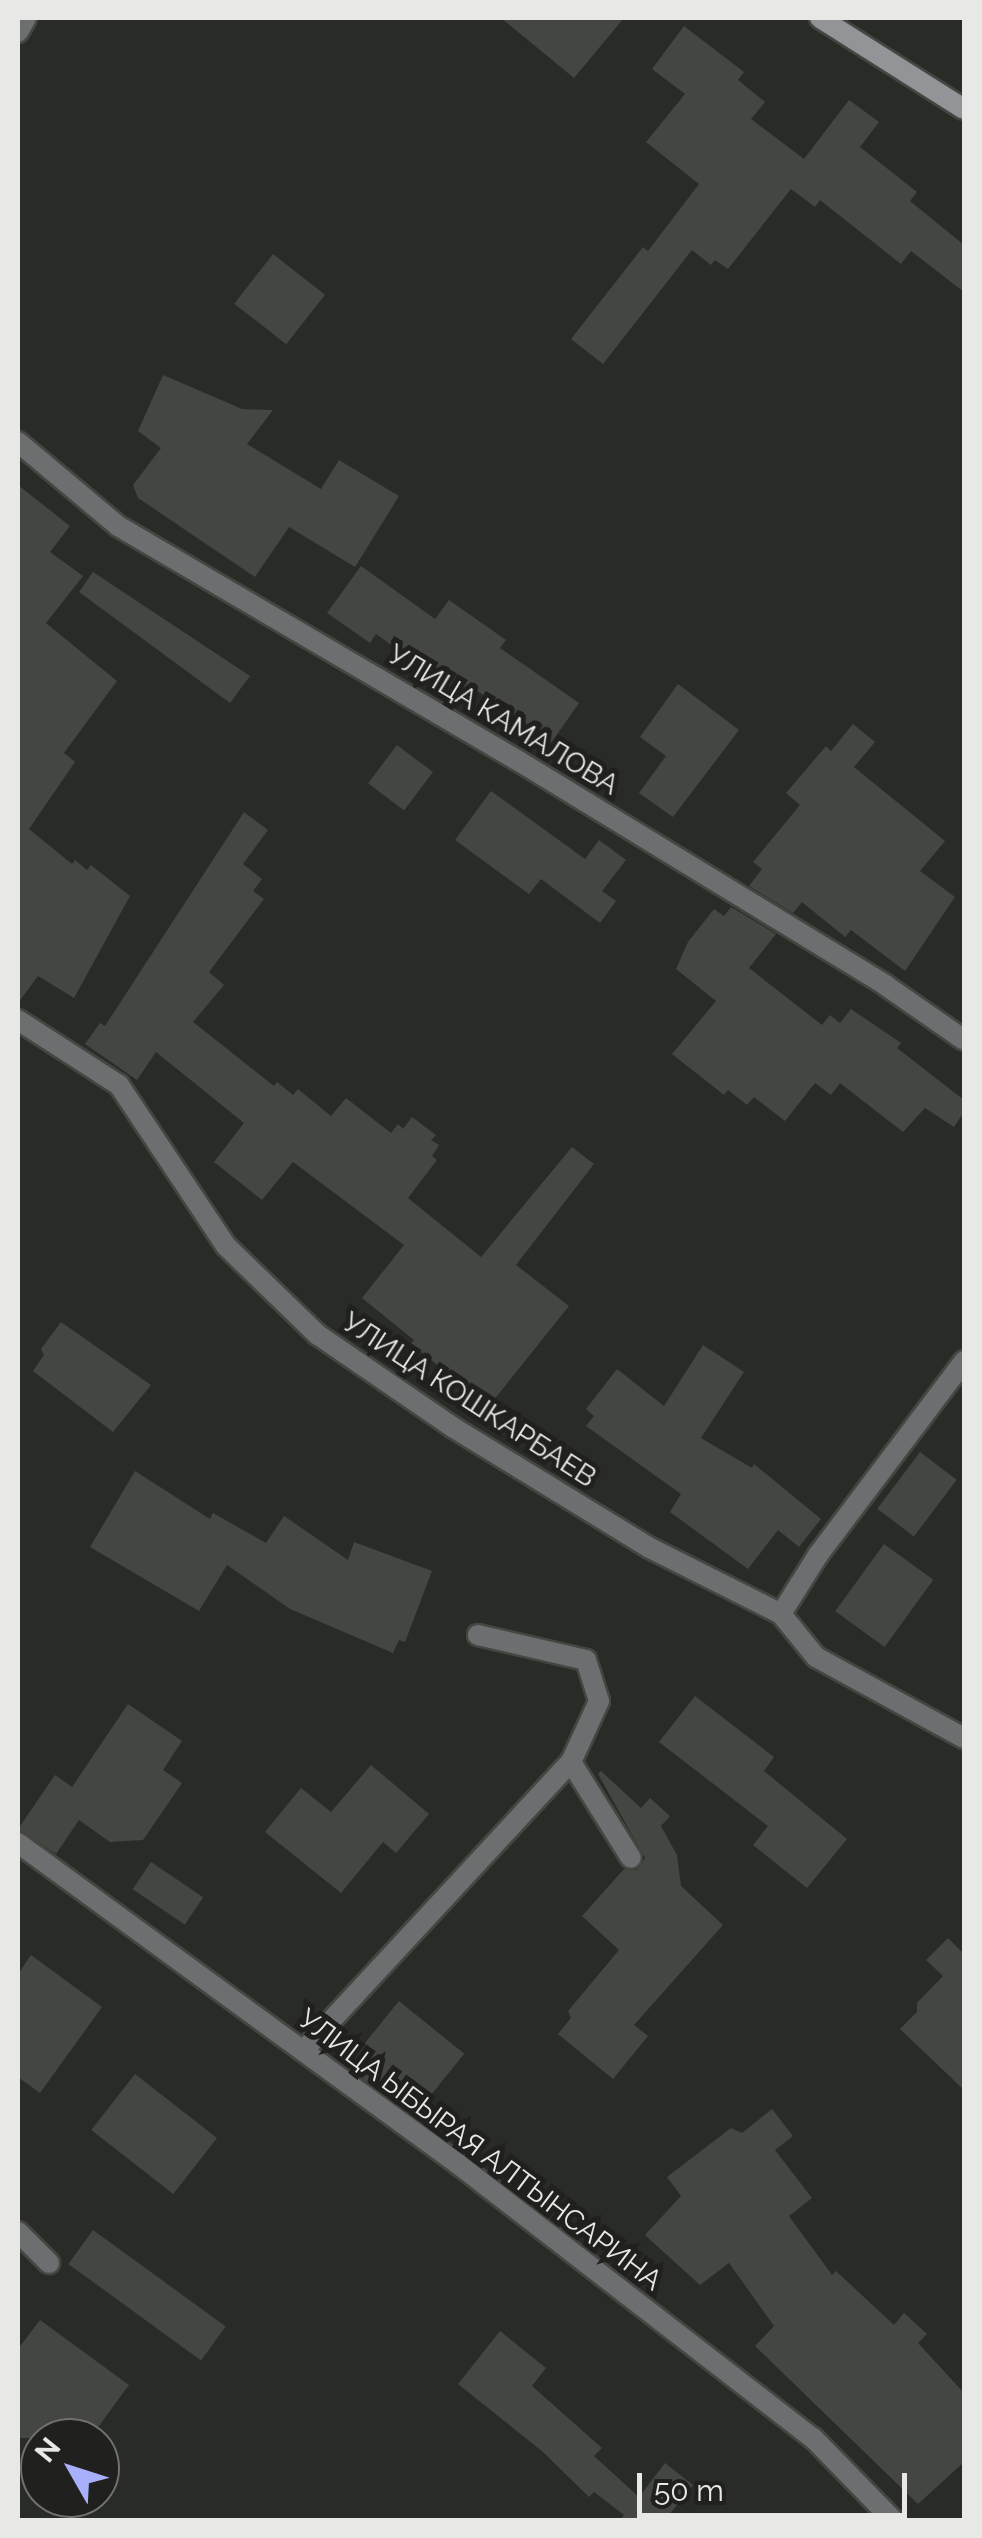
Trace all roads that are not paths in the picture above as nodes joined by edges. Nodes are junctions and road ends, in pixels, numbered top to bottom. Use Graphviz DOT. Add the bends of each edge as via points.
graph roads {
  1 [pos="26,18"];
  2 [pos="820,18"];
  3 [pos="18,32"];
  4 [pos="964,110"];
  5 [pos="18,442"];
  6 [pos="18,1020"];
  7 [pos="964,1040"];
  8 [pos="964,1360"];
  9 [pos="781,1614"];
  10 [pos="478,1635"];
  11 [pos="964,1738"];
  12 [pos="571,1762"];
  13 [pos="18,1844"];
  14 [pos="631,1858"];
  15 [pos="303,2051"];
  16 [pos="18,2232"];
  17 [pos="49,2263"];
  18 [pos="893,2520"];
  1 -- 3 [label="street"];
  2 -- 4 [label="street"];
  5 -- 7 [label="street, УЛИЦА КАМАЛОВА" via="118,526 517,760"];
  6 -- 9 [label="street, УЛИЦА КОШКАРБАЕВ" via="119,1085 226,1246 318,1335 650,1548"];
  8 -- 9 [label="street"];
  9 -- 11 [label="street, УЛИЦА КОШКАРБАЕВ" via="816,1658"];
  10 -- 12 [label="street" via="586,1660 599,1701"];
  12 -- 14 [label="street"];
  12 -- 15 [label="street"];
  13 -- 15 [label="street, УЛИЦА ЫБЫРАЯ АЛТЫНСАРИНА"];
  15 -- 18 [label="street, УЛИЦА ЫБЫРАЯ АЛТЫНСАРИНА" via="813,2438"];
  16 -- 17 [label="street"];
}
